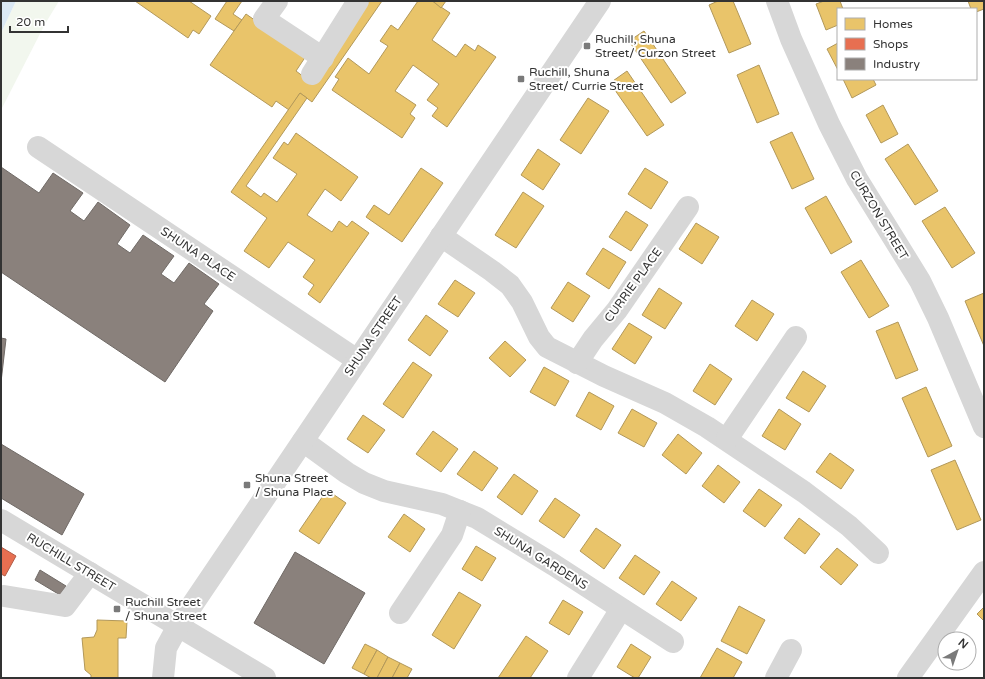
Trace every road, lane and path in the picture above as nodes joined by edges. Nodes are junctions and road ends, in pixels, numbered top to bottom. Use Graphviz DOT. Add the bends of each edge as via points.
graph roads {
  1 [pos="277,1"];
  2 [pos="358,1"];
  3 [pos="777,1"];
  4 [pos="598,2"];
  5 [pos="38,147"];
  6 [pos="688,207"];
  7 [pos="441,236"];
  8 [pos="796,337"];
  9 [pos="357,360"];
  10 [pos="577,363"];
  11 [pos="984,427"];
  12 [pos="727,439"];
  13 [pos="303,441"];
  14 [pos="460,511"];
  15 [pos="1,520"];
  16 [pos="878,553"];
  17 [pos="984,572"];
  18 [pos="90,573"];
  19 [pos="4,596"];
  20 [pos="621,609"];
  21 [pos="400,613"];
  22 [pos="178,626"];
  23 [pos="673,642"];
  24 [pos="791,650"];
  25 [pos="163,678"];
  26 [pos="265,678"];
  27 [pos="578,678"];
  28 [pos="776,678"];
  29 [pos="908,678"];
  1 -- 2 [label="street" via="264,19 317,66"];
  3 -- 11 [label="street, CURZON STREET" via="829,124 857,179 926,294"];
  4 -- 7 [label="street, SHUNA STREET"];
  5 -- 9 [label="street, SHUNA PLACE"];
  6 -- 10 [label="street, CURRIE PLACE"];
  7 -- 9 [label="street, SHUNA STREET"];
  7 -- 10 [label="street" via="510,285 522,302 543,343 556,353"];
  8 -- 12 [label="street"];
  9 -- 13 [label="street, SHUNA STREET"];
  10 -- 12 [label="street" via="665,403"];
  12 -- 16 [label="street" via="849,526"];
  13 -- 14 [label="street, SHUNA GARDENS" via="354,478 369,485"];
  13 -- 22 [label="street, SHUNA STREET"];
  14 -- 20 [label="street, SHUNA GARDENS" via="477,518"];
  14 -- 21 [label="street" via="454,531"];
  15 -- 18 [label="street, RUCHILL STREET"];
  17 -- 29 [label="street"];
  18 -- 19 [label="street" via="65,606"];
  18 -- 22 [label="street, RUCHILL STREET"];
  20 -- 23 [label="street, SHUNA GARDENS"];
  20 -- 27 [label="street"];
  22 -- 25 [label="street, SHUNA STREET" via="166,648"];
  22 -- 26 [label="street, RUCHILL STREET"];
  24 -- 28 [label="street"];
}
